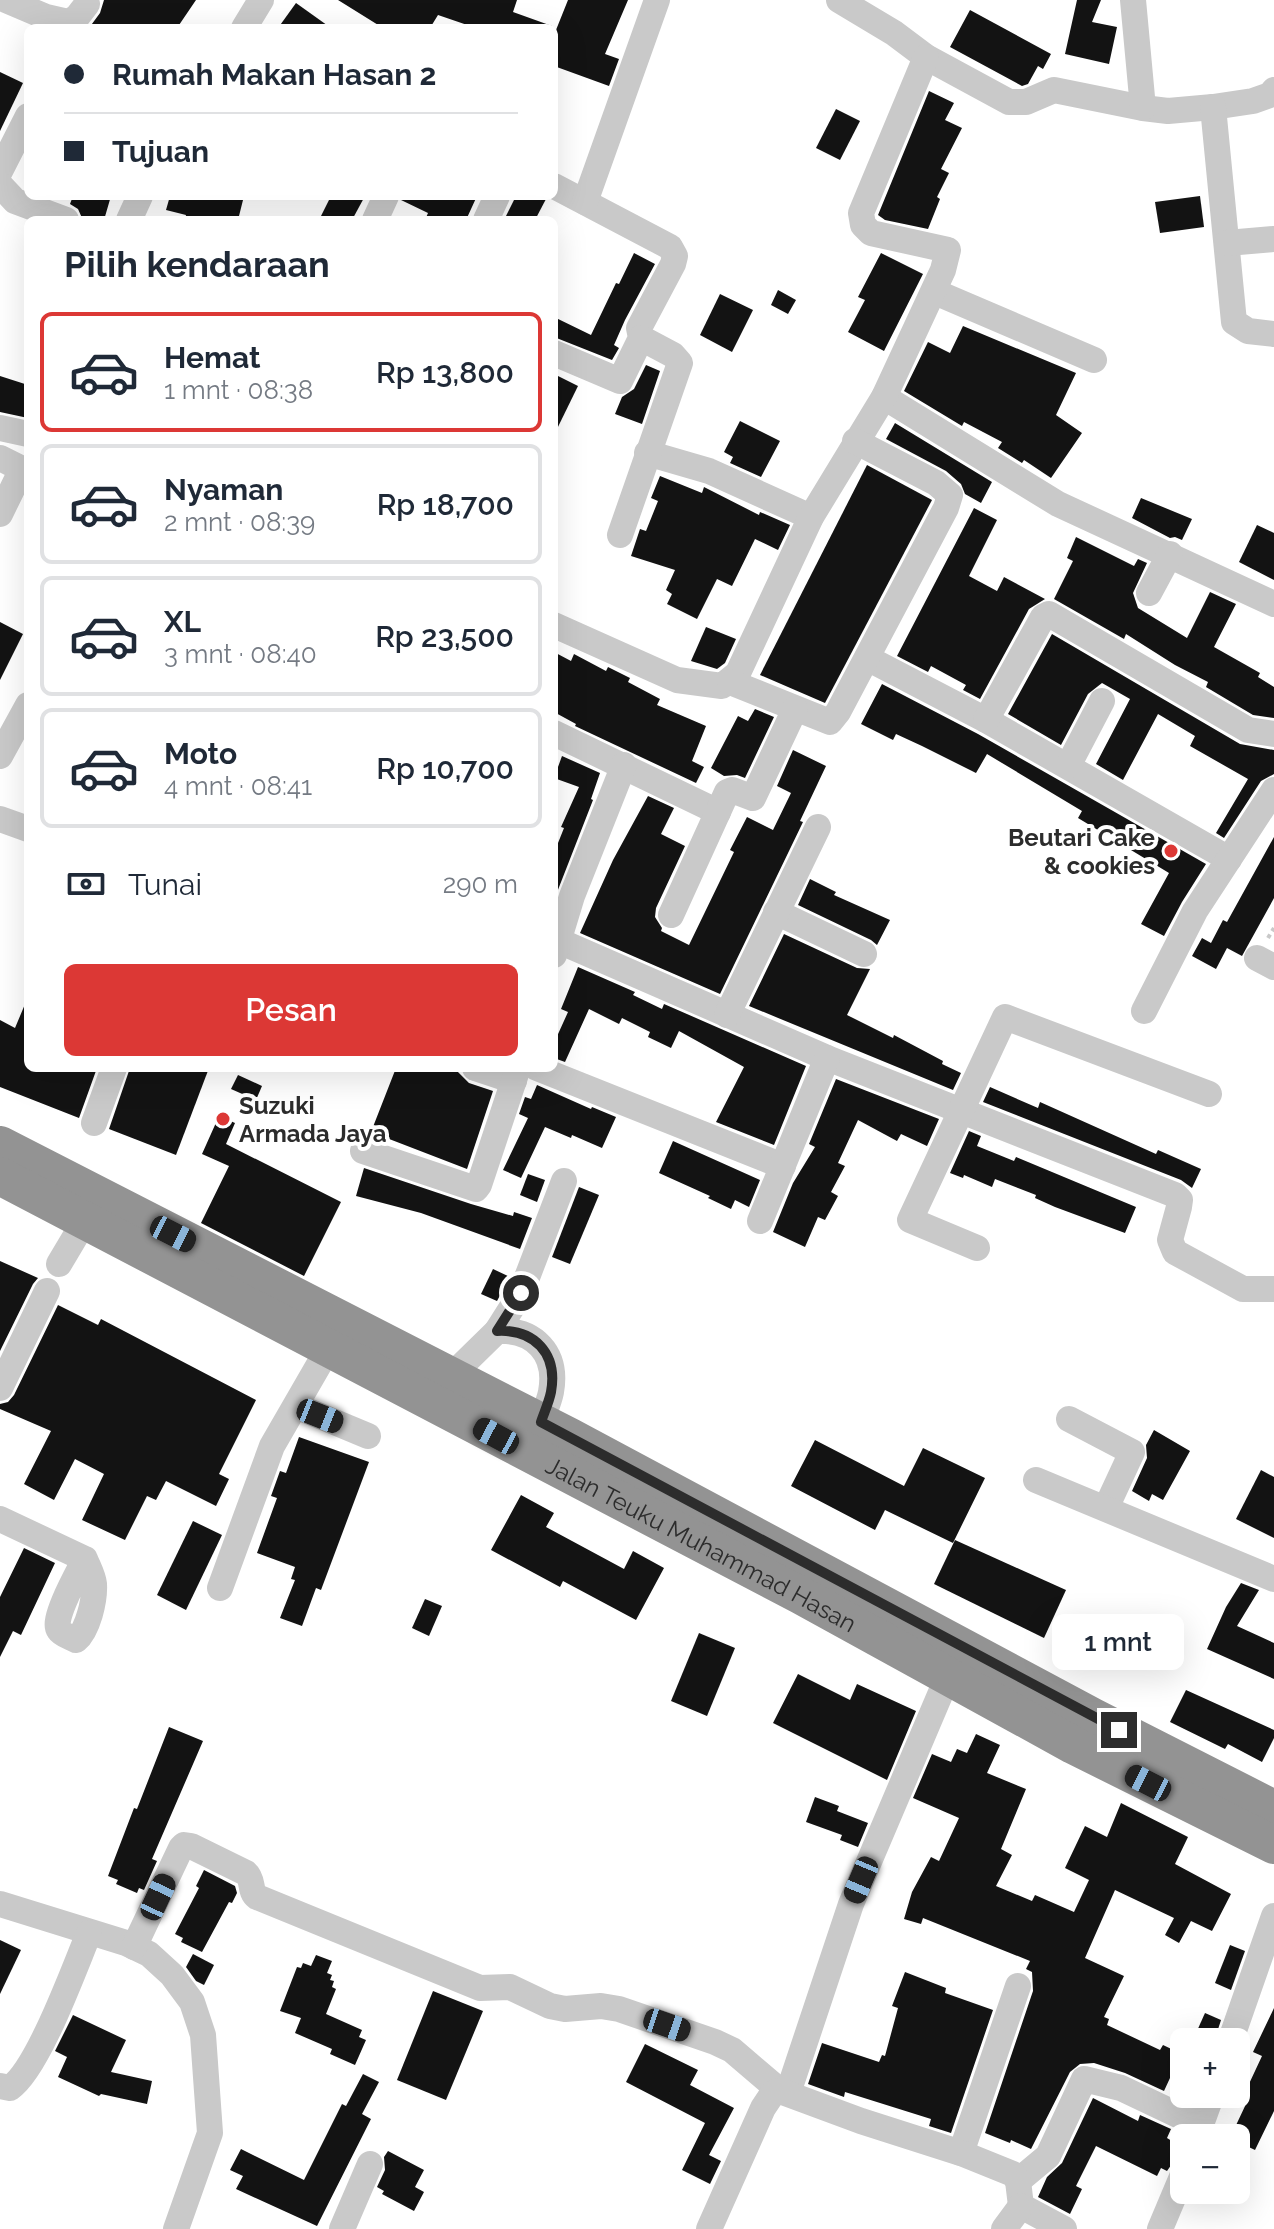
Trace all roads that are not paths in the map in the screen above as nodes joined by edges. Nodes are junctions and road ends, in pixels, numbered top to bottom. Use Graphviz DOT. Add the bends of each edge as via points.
graph roads {
  1 [pos="6,0"];
  2 [pos="657,0"];
  3 [pos="839,0"];
  4 [pos="1133,0"];
  5 [pos="87,4"];
  6 [pos="926,57"];
  7 [pos="1274,90"];
  8 [pos="1213,107"];
  9 [pos="1143,108"];
  10 [pos="24,124"];
  11 [pos="0,171"];
  12 [pos="0,185"];
  13 [pos="558,188"];
  14 [pos="585,202"];
  15 [pos="55,216"];
  16 [pos="1274,239"];
  17 [pos="1227,243"];
  18 [pos="935,292"];
  19 [pos="1274,334"];
  20 [pos="641,338"];
  21 [pos="558,356"];
  22 [pos="1094,360"];
  23 [pos="884,397"];
  24 [pos="0,428"];
  25 [pos="24,433"];
  26 [pos="855,441"];
  27 [pos="647,453"];
  28 [pos="0,458"];
  29 [pos="0,514"];
  30 [pos="811,517"];
  31 [pos="620,535"];
  32 [pos="1170,554"];
  33 [pos="1149,593"];
  34 [pos="1274,604"];
  35 [pos="558,627"];
  36 [pos="867,658"];
  37 [pos="730,682"];
  38 [pos="1102,701"];
  39 [pos="795,709"];
  40 [pos="24,712"];
  41 [pos="986,720"];
  42 [pos="1274,734"];
  43 [pos="558,735"];
  44 [pos="0,756"];
  45 [pos="624,765"];
  46 [pos="1068,766"];
  47 [pos="1274,790"];
  48 [pos="718,812"];
  49 [pos="0,819"];
  50 [pos="818,827"];
  51 [pos="24,828"];
  52 [pos="1229,859"];
  53 [pos="776,912"];
  54 [pos="671,915"];
  55 [pos="558,942"];
  56 [pos="558,949"];
  57 [pos="864,954"];
  58 [pos="1144,1011"];
  59 [pos="727,1015"];
  60 [pos="827,1058"];
  61 [pos="113,1072"];
  62 [pos="523,1072"];
  63 [pos="1209,1094"];
  64 [pos="961,1111"];
  65 [pos="94,1123"];
  66 [pos="0,1145"];
  67 [pos="363,1151"];
  68 [pos="783,1166"];
  69 [pos="0,1176"];
  70 [pos="564,1181"];
  71 [pos="760,1221"];
  72 [pos="84,1222"];
  73 [pos="977,1248"];
  74 [pos="59,1264"];
  75 [pos="1274,1289"];
  76 [pos="47,1291"];
  77 [pos="497,1331"];
  78 [pos="328,1349"];
  79 [pos="451,1376"];
  80 [pos="0,1388"];
  81 [pos="296,1406"];
  82 [pos="1069,1419"];
  83 [pos="368,1436"];
  84 [pos="554,1442"];
  85 [pos="1036,1480"];
  86 [pos="1106,1508"];
  87 [pos="4,1530"];
  88 [pos="85,1559"];
  89 [pos="1274,1579"];
  90 [pos="220,1588"];
  91 [pos="948,1676"];
  92 [pos="1274,1809"];
  93 [pos="1274,1845"];
  94 [pos="0,1904"];
  95 [pos="1274,1916"];
  96 [pos="89,1933"];
  97 [pos="134,1947"];
  98 [pos="1018,1986"];
  99 [pos="1235,2028"];
  100 [pos="0,2086"];
  101 [pos="784,2092"];
  102 [pos="1184,2124"];
  103 [pos="961,2153"];
  104 [pos="370,2164"];
  105 [pos="1020,2194"];
  106 [pos="1171,2204"];
  107 [pos="176,2229"];
  108 [pos="342,2229"];
  109 [pos="709,2229"];
  110 [pos="1004,2229"];
  111 [pos="1064,2229"];
  112 [pos="1160,2229"];
  1 -- 5 [label="street" via="68,22"];
  2 -- 14 [label="street"];
  3 -- 6 [label="street"];
  4 -- 9 [label="street"];
  6 -- 9 [label="street" via="1009,102 1026,102 1054,90"];
  6 -- 18 [label="street" via="861,213 871,233 948,250"];
  7 -- 8 [label="street" via="1253,101"];
  8 -- 9 [label="street"];
  8 -- 17 [label="street"];
  10 -- 11 [label="street"];
  12 -- 15 [label="street" via="15,201"];
  13 -- 14 [label="street"];
  14 -- 20 [label="street" via="670,247 675,256 639,328"];
  16 -- 17 [label="street"];
  17 -- 19 [label="street" via="1234,322 1248,331"];
  18 -- 22 [label="street"];
  18 -- 23 [label="street"];
  20 -- 21 [label="street" via="620,381"];
  20 -- 27 [label="street" via="680,363"];
  23 -- 26 [label="street"];
  23 -- 32 [label="street" via="1058,504"];
  24 -- 25 [label="street"];
  26 -- 30 [label="street"];
  26 -- 36 [label="street" via="950,495"];
  27 -- 30 [label="street" via="709,471"];
  27 -- 31 [label="street"];
  28 -- 29 [label="street" via="22,469"];
  30 -- 37 [label="street"];
  32 -- 33 [label="street"];
  32 -- 34 [label="street"];
  35 -- 37 [label="street" via="677,680 713,687"];
  36 -- 39 [label="street" via="830,722"];
  36 -- 41 [label="street"];
  37 -- 39 [label="street"];
  38 -- 46 [label="street"];
  39 -- 48 [label="street" via="753,798 730,789"];
  40 -- 44 [label="street"];
  41 -- 42 [label="street" via="1049,614 1248,730"];
  41 -- 46 [label="street"];
  43 -- 45 [label="street"];
  45 -- 48 [label="street"];
  45 -- 55 [label="street"];
  46 -- 52 [label="street"];
  47 -- 52 [label="street"];
  48 -- 54 [label="street"];
  49 -- 51 [label="street"];
  50 -- 53 [label="street"];
  52 -- 58 [label="street" via="1195,911"];
  53 -- 57 [label="street"];
  53 -- 59 [label="street"];
  56 -- 59 [label="street"];
  59 -- 60 [label="street"];
  60 -- 64 [label="street"];
  60 -- 68 [label="street"];
  61 -- 65 [label="street"];
  62 -- 67 [label="street" via="476,1189"];
  62 -- 68 [label="street"];
  63 -- 64 [label="street" via="1005,1017"];
  64 -- 73 [label="street" via="910,1220"];
  64 -- 75 [label="street" via="1175,1195 1180,1200 1170,1240 1175,1252 1243,1289"];
  66 -- 79 [label="highway, Jalan Teuku Muhammad Hasan" via="69,1171"];
  68 -- 71 [label="street"];
  69 -- 72 [label="highway, Jalan Teuku Muhammad Hasan"];
  70 -- 77 [label="street" via="521,1293"];
  72 -- 74 [label="street"];
  72 -- 78 [label="highway, Jalan Teuku Muhammad Hasan"];
  76 -- 80 [label="street"];
  77 -- 79 [label="street"];
  77 -- 84 [label="street" via="520,1331 541,1346 551,1379"];
  78 -- 81 [label="street"];
  78 -- 84 [label="highway, Jalan Teuku Muhammad Hasan"];
  79 -- 84 [label="highway, Jalan Teuku Muhammad Hasan"];
  81 -- 83 [label="street"];
  81 -- 90 [label="street" via="264,1464"];
  82 -- 86 [label="street" via="1132,1452"];
  84 -- 91 [label="highway, Jalan Teuku Muhammad Hasan"];
  84 -- 92 [label="highway, Jalan Teuku Muhammad Hasan"];
  85 -- 86 [label="street"];
  86 -- 89 [label="street"];
  87 -- 88 [label="street"];
  91 -- 93 [label="highway, Jalan Teuku Muhammad Hasan"];
  91 -- 101 [label="street" via="851,1904"];
  94 -- 96 [label="street"];
  95 -- 99 [label="street"];
  96 -- 97 [label="street"];
  96 -- 100 [label="street" via="32,2063 10,2088"];
  97 -- 101 [label="street" via="181,1848 191,1846 246,1873 257,1897 480,1988 510,1987 565,2009 619,2009 715,2042"];
  97 -- 107 [label="street" via="172,1975 192,2002 203,2035 210,2133"];
  98 -- 103 [label="street"];
  101 -- 103 [label="street"];
  101 -- 109 [label="street" via="773,2093 763,2108"];
  102 -- 105 [label="street" via="1121,2088 1084,2079 1048,2156"];
  103 -- 105 [label="street" via="1013,2174"];
  104 -- 108 [label="street"];
  105 -- 110 [label="street"];
  105 -- 111 [label="street"];
  106 -- 112 [label="street"];
}
